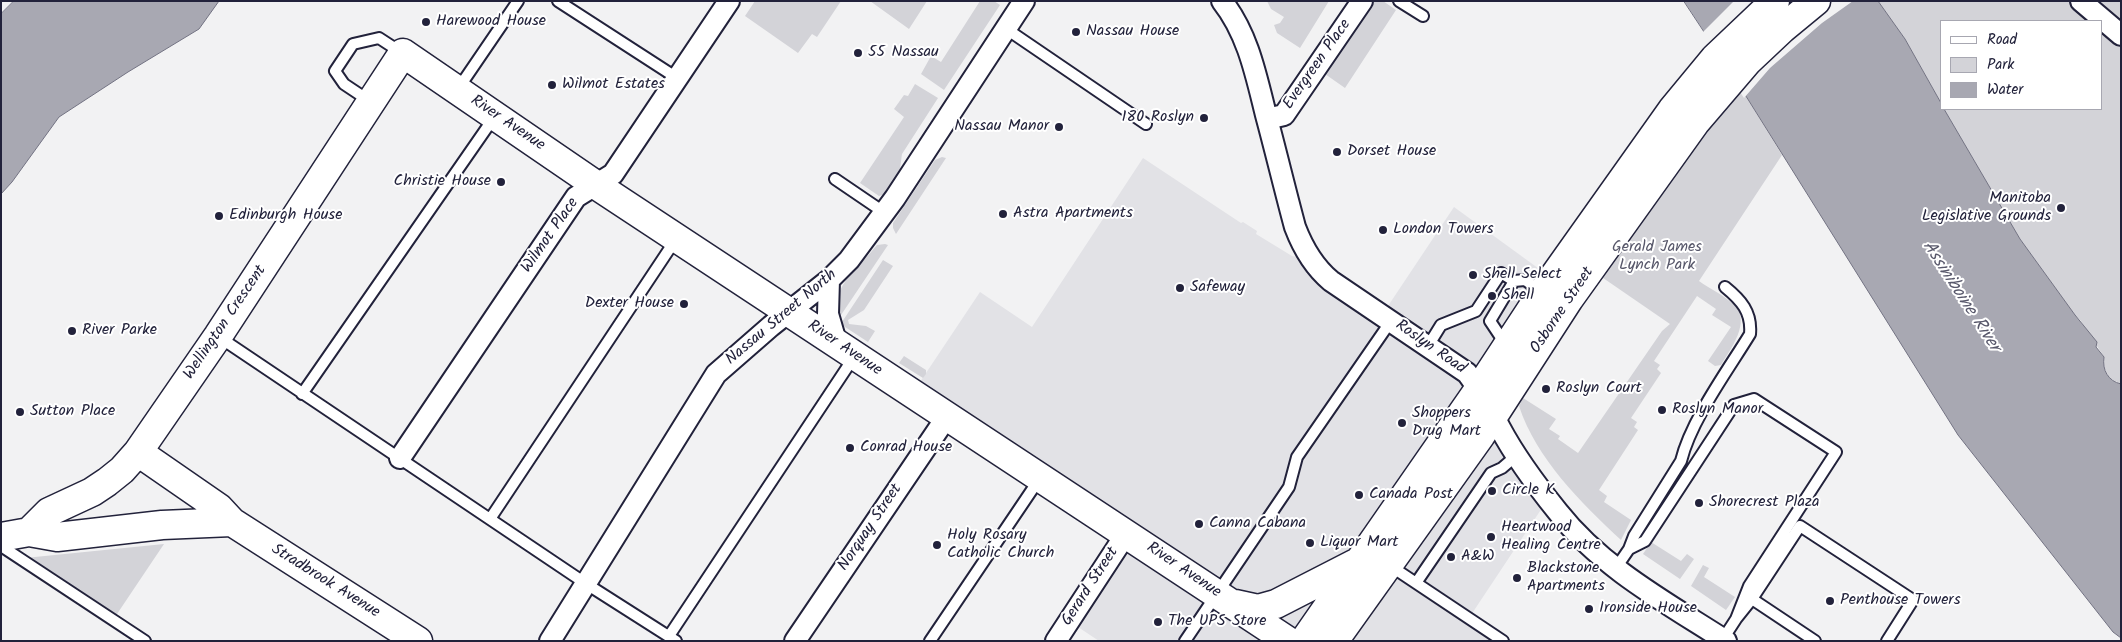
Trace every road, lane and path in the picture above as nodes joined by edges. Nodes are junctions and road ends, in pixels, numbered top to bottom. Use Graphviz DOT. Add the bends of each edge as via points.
graph roads {
  1 [pos="518,1"];
  2 [pos="558,1"];
  3 [pos="729,1"];
  4 [pos="1222,1"];
  5 [pos="1362,1"];
  6 [pos="1399,1"];
  7 [pos="1775,1"];
  8 [pos="1816,1"];
  9 [pos="2081,1"];
  10 [pos="1017,3"];
  11 [pos="1423,16"];
  12 [pos="1005,28"];
  13 [pos="2121,35"];
  14 [pos="403,53"];
  15 [pos="677,78"];
  16 [pos="458,90"];
  17 [pos="372,102"];
  18 [pos="496,115"];
  19 [pos="1267,119"];
  20 [pos="1146,124"];
  21 [pos="1650,162"];
  22 [pos="835,179"];
  23 [pos="596,185"];
  24 [pos="885,213"];
  25 [pos="677,239"];
  26 [pos="829,280"];
  27 [pos="1514,281"];
  28 [pos="1725,287"];
  29 [pos="1542,293"];
  30 [pos="1476,311"];
  31 [pos="789,312"];
  32 [pos="1391,321"];
  33 [pos="1490,321"];
  34 [pos="218,336"];
  35 [pos="1428,346"];
  36 [pos="1507,347"];
  37 [pos="846,350"];
  38 [pos="1479,389"];
  39 [pos="302,394"];
  40 [pos="948,415"];
  41 [pos="1494,416"];
  42 [pos="138,452"];
  43 [pos="1517,455"];
  44 [pos="400,458"];
  45 [pos="1040,477"];
  46 [pos="490,519"];
  47 [pos="232,522"];
  48 [pos="29,532"];
  49 [pos="1126,534"];
  50 [pos="1,537"];
  51 [pos="1,546"];
  52 [pos="1629,549"];
  53 [pos="1360,561"];
  54 [pos="1388,564"];
  55 [pos="1616,568"];
  56 [pos="585,583"];
  57 [pos="1416,583"];
  58 [pos="1755,595"];
  59 [pos="1224,598"];
  60 [pos="1736,619"];
  61 [pos="673,638"];
  62 [pos="1724,640"];
  63 [pos="145,641"];
  64 [pos="418,641"];
  65 [pos="550,641"];
  66 [pos="795,641"];
  67 [pos="930,641"];
  68 [pos="1056,641"];
  69 [pos="1186,641"];
  70 [pos="1288,641"];
  71 [pos="1304,641"];
  72 [pos="1334,641"];
  73 [pos="1502,641"];
  74 [pos="1815,641"];
  75 [pos="1887,641"];
  1 -- 16 [label="lane"];
  2 -- 15 [label="lane"];
  3 -- 15 [label="street, Wilmot Place"];
  4 -- 19 [label="street, Roslyn Road" via="1242,34"];
  5 -- 19 [label="street, Evergreen Place" via="1284,115"];
  6 -- 11 [label="lane"];
  7 -- 21 [label="street, Osborne Street" via="1697,78"];
  8 -- 21 [label="street, Osborne Street" via="1732,78 1695,124"];
  9 -- 13 [label="street"];
  10 -- 12 [label="street, Nassau Street North"];
  12 -- 20 [label="lane"];
  12 -- 24 [label="street, Nassau Street North"];
  14 -- 16 [label="street, River Avenue"];
  14 -- 17 [label="street, Wellington Crescent"];
  14 -- 17 [label="lane" via="379,38 353,44 335,71 344,84"];
  15 -- 23 [label="street, Wilmot Place" via="613,174"];
  16 -- 18 [label="street, River Avenue"];
  17 -- 34 [label="street, Wellington Crescent"];
  18 -- 23 [label="street, River Avenue"];
  18 -- 39 [label="lane"];
  19 -- 32 [label="street, Roslyn Road" via="1295,227 1311,260 1331,281"];
  21 -- 29 [label="street, Osborne Street"];
  21 -- 41 [label="street, Osborne Street" via="1569,299"];
  22 -- 24 [label="lane"];
  23 -- 25 [label="street, River Avenue"];
  23 -- 44 [label="street, Wilmot Place" via="576,197"];
  24 -- 26 [label="street, Nassau Street North" via="849,260"];
  25 -- 31 [label="street, River Avenue"];
  25 -- 46 [label="lane"];
  26 -- 31 [label="street, Nassau Street North"];
  26 -- 37 [label="street" via="828,314"];
  27 -- 29 [label="lane" via="1525,280"];
  27 -- 30 [label="lane" via="1502,273"];
  27 -- 33 [label="lane"];
  28 -- 52 [label="lane" via="1747,309 1750,334 1705,408 1681,461"];
  29 -- 36 [label="street, Osborne Street"];
  30 -- 33 [label="lane"];
  30 -- 35 [label="lane" via="1441,325"];
  31 -- 37 [label="street, River Avenue"];
  31 -- 56 [label="street, Nassau Street North" via="716,374"];
  32 -- 35 [label="street, Roslyn Road"];
  32 -- 59 [label="lane" via="1297,457 1289,487"];
  33 -- 36 [label="lane"];
  34 -- 39 [label="lane"];
  34 -- 42 [label="street, Wellington Crescent"];
  35 -- 38 [label="street, Roslyn Road" via="1467,373"];
  36 -- 38 [label="street, Osborne Street"];
  37 -- 40 [label="street, River Avenue"];
  37 -- 61 [label="lane"];
  38 -- 41 [label="street, Roslyn Road"];
  38 -- 53 [label="street, Osborne Street"];
  39 -- 44 [label="lane"];
  40 -- 45 [label="street, River Avenue"];
  40 -- 66 [label="street, Norquay Street"];
  41 -- 43 [label="street, Roslyn Road"];
  41 -- 54 [label="street, Osborne Street"];
  42 -- 47 [label="street, Stradbrook Avenue" via="219,508"];
  42 -- 48 [label="street, Wellington Crescent" via="107,482 49,512"];
  43 -- 55 [label="street, Roslyn Road" via="1572,528"];
  43 -- 57 [label="lane" via="1491,473"];
  44 -- 46 [label="lane"];
  45 -- 49 [label="street, River Avenue"];
  45 -- 67 [label="lane"];
  46 -- 56 [label="lane"];
  47 -- 48 [label="street" via="162,525 57,537"];
  47 -- 64 [label="street, Stradbrook Avenue"];
  48 -- 50 [label="street"];
  49 -- 59 [label="street, River Avenue"];
  49 -- 68 [label="street, Gerard Street"];
  51 -- 63 [label="lane"];
  52 -- 55 [label="lane"];
  52 -- 60 [label="lane" via="1645,541 1734,405 1754,399 1836,452 1749,586"];
  53 -- 59 [label="street" via="1258,610"];
  53 -- 71 [label="street, Osborne Street"];
  54 -- 57 [label="lane"];
  54 -- 72 [label="street, Osborne Street"];
  55 -- 62 [label="street, Roslyn Road"];
  56 -- 61 [label="lane"];
  56 -- 65 [label="street, Nassau Street North"];
  57 -- 73 [label="lane"];
  58 -- 60 [label="lane"];
  58 -- 74 [label="lane"];
  58 -- 75 [label="lane" via="1800,526 1913,600"];
  59 -- 69 [label="lane"];
  59 -- 70 [label="street, River Avenue"];
  60 -- 62 [label="lane"];
}
